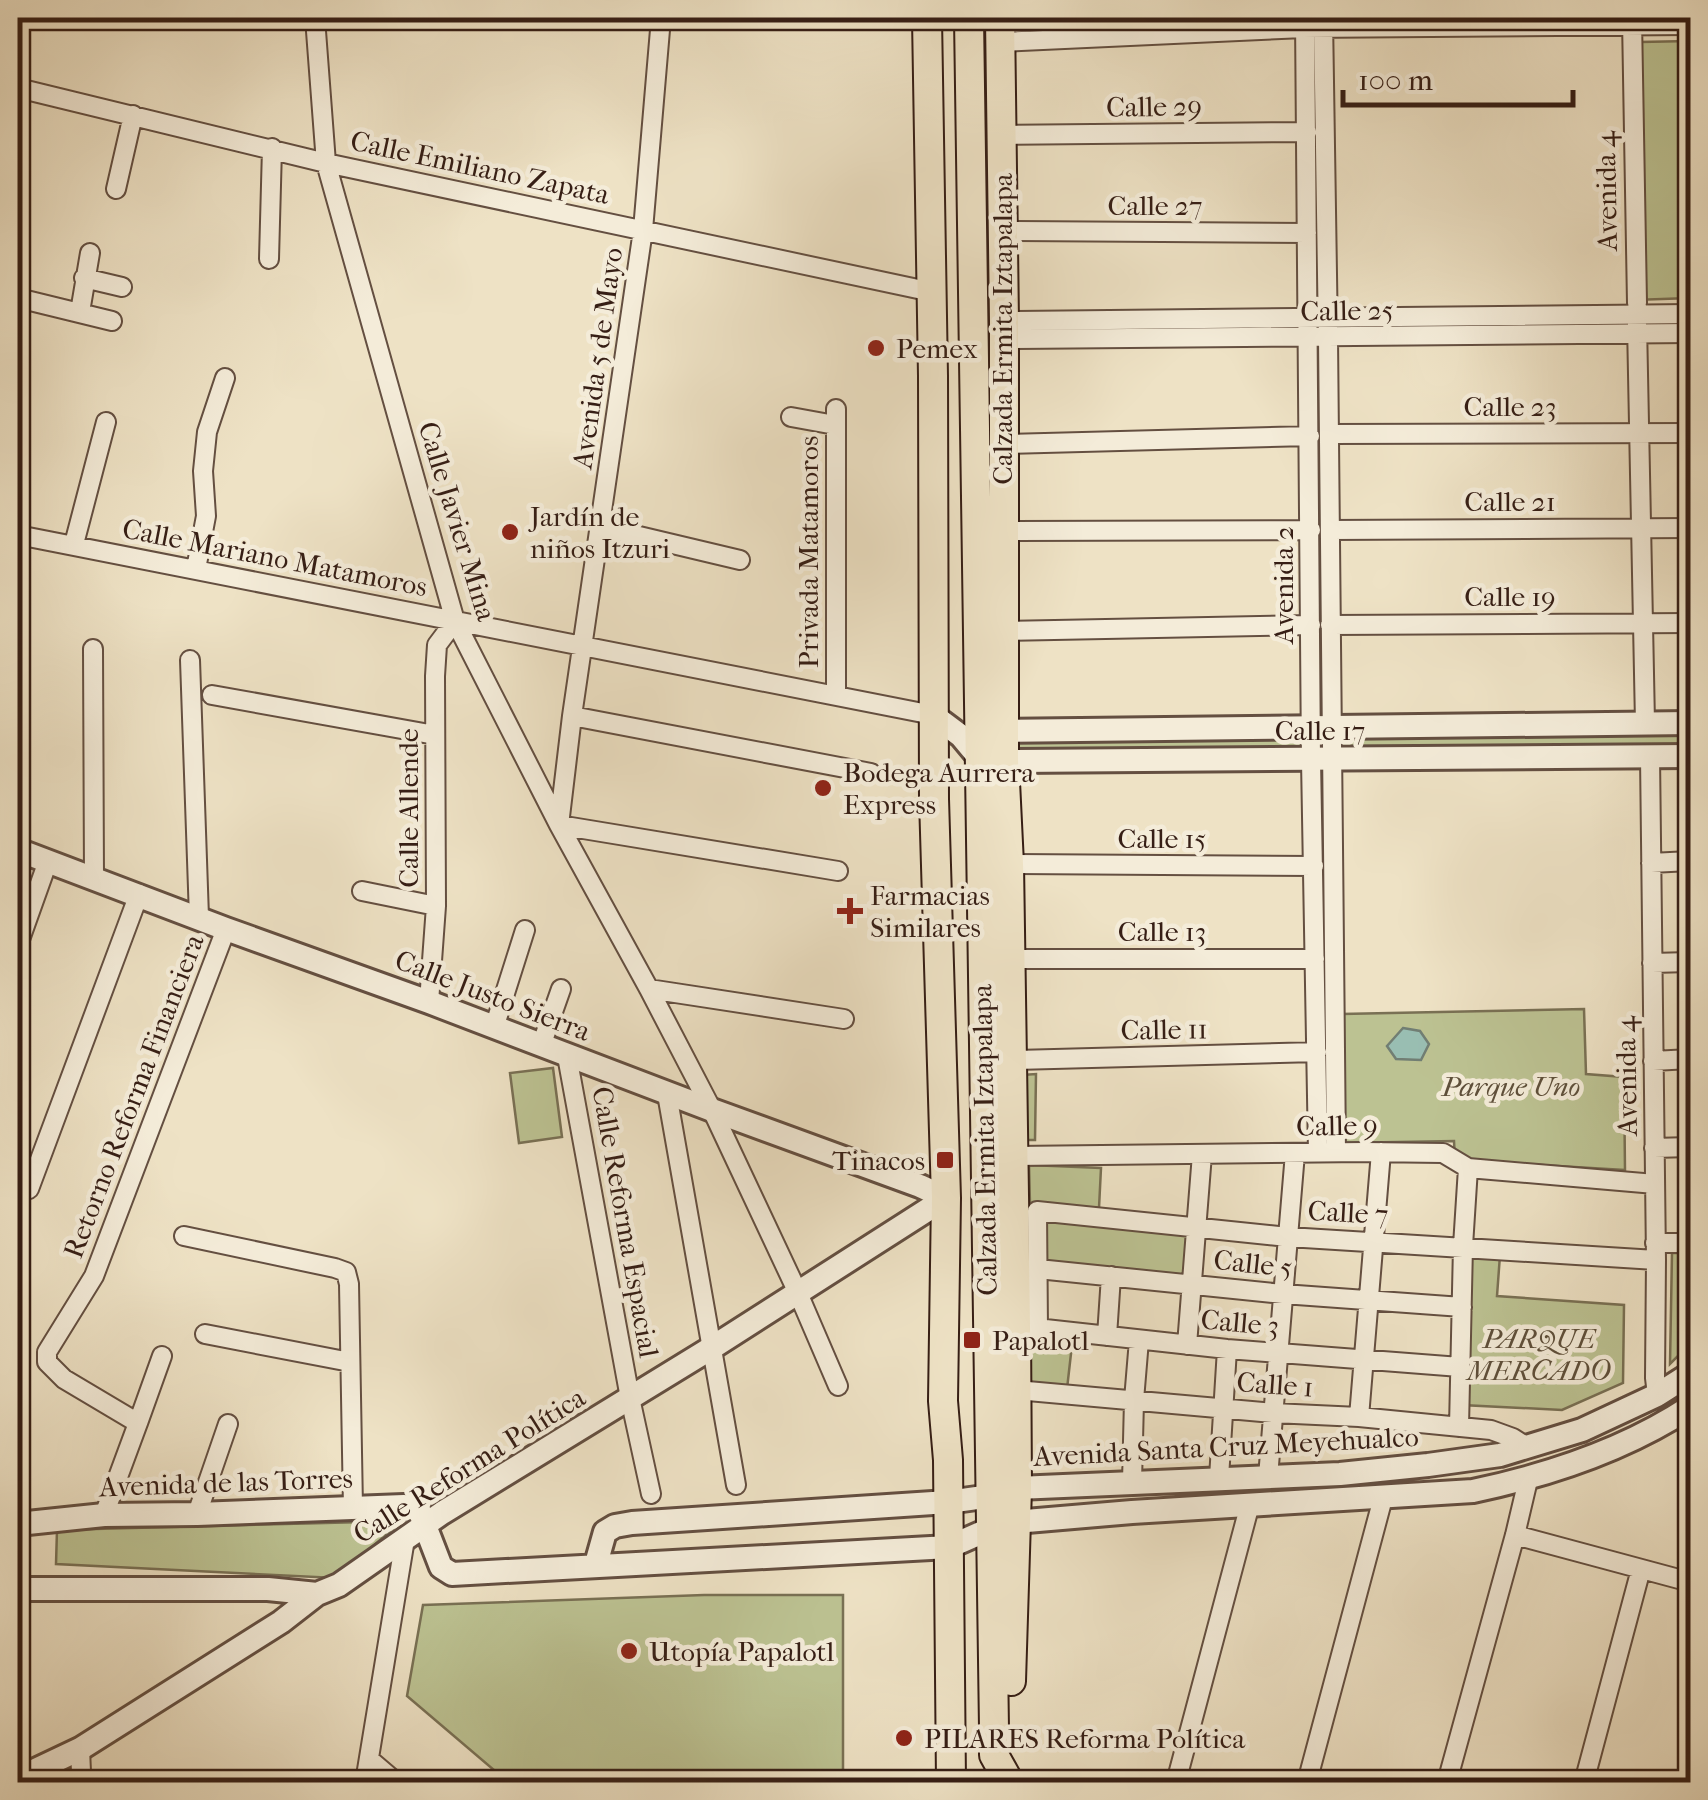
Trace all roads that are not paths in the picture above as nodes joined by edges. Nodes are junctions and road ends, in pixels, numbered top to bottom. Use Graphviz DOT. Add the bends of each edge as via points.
graph roads {
  1 [pos="315,18"];
  2 [pos="662,18"];
  3 [pos="927,18"];
  4 [pos="969,18"];
  5 [pos="1142,18"];
  6 [pos="1632,22"];
  7 [pos="1314,23"];
  8 [pos="1690,25"];
  9 [pos="1000,27"];
  10 [pos="18,88"];
  11 [pos="133,116"];
  12 [pos="1306,132"];
  13 [pos="1001,135"];
  14 [pos="272,148"];
  15 [pos="326,163"];
  16 [pos="116,189"];
  17 [pos="643,230"];
  18 [pos="1003,231"];
  19 [pos="1308,233"];
  20 [pos="90,253"];
  21 [pos="269,259"];
  22 [pos="84,278"];
  23 [pos="122,287"];
  24 [pos="932,292"];
  25 [pos="18,298"];
  26 [pos="80,312"];
  27 [pos="1690,314"];
  28 [pos="1308,317"];
  29 [pos="1637,317"];
  30 [pos="1328,318"];
  31 [pos="112,321"];
  32 [pos="1003,330"];
  33 [pos="1690,333"];
  34 [pos="1308,338"];
  35 [pos="1328,338"];
  36 [pos="225,378"];
  37 [pos="792,417"];
  38 [pos="106,422"];
  39 [pos="1690,433"];
  40 [pos="1639,434"];
  41 [pos="1319,435"];
  42 [pos="1003,444"];
  43 [pos="601,528"];
  44 [pos="1641,528"];
  45 [pos="1690,528"];
  46 [pos="1320,530"];
  47 [pos="1003,532"];
  48 [pos="18,534"];
  49 [pos="74,544"];
  50 [pos="740,560"];
  51 [pos="196,569"];
  52 [pos="456,621"];
  53 [pos="1642,623"];
  54 [pos="1690,623"];
  55 [pos="1321,625"];
  56 [pos="1003,630"];
  57 [pos="584,647"];
  58 [pos="93,649"];
  59 [pos="190,660"];
  60 [pos="212,695"];
  61 [pos="836,695"];
  62 [pos="933,715"];
  63 [pos="572,716"];
  64 [pos="1644,723"];
  65 [pos="1690,724"];
  66 [pos="1321,729"];
  67 [pos="982,733"];
  68 [pos="435,736"];
  69 [pos="1650,756"];
  70 [pos="1690,756"];
  71 [pos="1322,760"];
  72 [pos="993,761"];
  73 [pos="871,773"];
  74 [pos="559,824"];
  75 [pos="18,850"];
  76 [pos="48,861"];
  77 [pos="1690,861"];
  78 [pos="1651,863"];
  79 [pos="1009,864"];
  80 [pos="1314,866"];
  81 [pos="838,871"];
  82 [pos="94,878"];
  83 [pos="362,891"];
  84 [pos="140,894"];
  85 [pos="436,906"];
  86 [pos="199,917"];
  87 [pos="226,929"];
  88 [pos="525,930"];
  89 [pos="18,944"];
  90 [pos="1010,959"];
  91 [pos="1315,959"];
  92 [pos="1690,962"];
  93 [pos="1652,963"];
  94 [pos="562,988"];
  95 [pos="649,989"];
  96 [pos="429,1002"];
  97 [pos="844,1019"];
  98 [pos="494,1028"];
  99 [pos="540,1046"];
  100 [pos="1316,1052"];
  101 [pos="567,1056"];
  102 [pos="1690,1059"];
  103 [pos="1012,1060"];
  104 [pos="1653,1060"];
  105 [pos="667,1094"];
  106 [pos="712,1110"];
  107 [pos="1690,1147"];
  108 [pos="1654,1148"];
  109 [pos="1327,1152"];
  110 [pos="1381,1152"];
  111 [pos="1295,1153"];
  112 [pos="1202,1154"];
  113 [pos="1014,1156"];
  114 [pos="1468,1168"];
  115 [pos="1655,1184"];
  116 [pos="29,1190"];
  117 [pos="946,1198"];
  118 [pos="1196,1228"];
  119 [pos="184,1236"];
  120 [pos="1288,1236"];
  121 [pos="1374,1240"];
  122 [pos="1690,1243"];
  123 [pos="1463,1246"];
  124 [pos="1656,1252"];
  125 [pos="1038,1269"];
  126 [pos="1111,1276"];
  127 [pos="1192,1284"];
  128 [pos="798,1293"];
  129 [pos="1283,1294"];
  130 [pos="1369,1302"];
  131 [pos="1462,1307"];
  132 [pos="1027,1328"];
  133 [pos="205,1334"];
  134 [pos="1107,1336"];
  135 [pos="1138,1340"];
  136 [pos="1187,1345"];
  137 [pos="713,1347"];
  138 [pos="1227,1349"];
  139 [pos="1278,1353"];
  140 [pos="162,1356"];
  141 [pos="1364,1360"];
  142 [pos="350,1362"];
  143 [pos="1460,1366"];
  144 [pos="1690,1374"];
  145 [pos="838,1386"];
  146 [pos="1016,1390"];
  147 [pos="1657,1395"];
  148 [pos="630,1398"];
  149 [pos="1134,1400"];
  150 [pos="1223,1408"];
  151 [pos="1273,1413"];
  152 [pos="1358,1417"];
  153 [pos="1684,1418"];
  154 [pos="138,1423"];
  155 [pos="228,1424"];
  156 [pos="1458,1427"];
  157 [pos="1526,1447"];
  158 [pos="1340,1474"];
  159 [pos="1268,1477"];
  160 [pos="1219,1478"];
  161 [pos="1528,1480"];
  162 [pos="1120,1483"];
  163 [pos="736,1485"];
  164 [pos="1004,1492"];
  165 [pos="651,1494"];
  166 [pos="1383,1498"];
  167 [pos="1342,1500"];
  168 [pos="948,1502"];
  169 [pos="1250,1504"];
  170 [pos="353,1508"];
  171 [pos="197,1514"];
  172 [pos="1111,1514"];
  173 [pos="104,1515"];
  174 [pos="18,1524"];
  175 [pos="1004,1525"];
  176 [pos="414,1532"];
  177 [pos="1515,1535"];
  178 [pos="949,1547"];
  179 [pos="596,1564"];
  180 [pos="1641,1568"];
  181 [pos="1690,1582"];
  182 [pos="18,1590"];
  183 [pos="317,1594"];
  184 [pos="80,1749"];
  185 [pos="369,1760"];
  186 [pos="20,1773"];
  187 [pos="78,1782"];
  188 [pos="365,1782"];
  189 [pos="396,1782"];
  190 [pos="952,1782"];
  191 [pos="1012,1782"];
  192 [pos="1176,1782"];
  193 [pos="1307,1782"];
  194 [pos="1448,1782"];
  195 [pos="1584,1782"];
  1 -- 15 [label="street, Calle Javier Mina"];
  2 -- 17 [label="street, Avenida 5 de Mayo"];
  3 -- 24 [label="main road, Calzada Ermita Iztapalapa"];
  4 -- 67 [label="main road, Calzada Ermita Iztapalapa"];
  5 -- 9 [label="street"];
  6 -- 7 [label="street"];
  6 -- 8 [label="street"];
  6 -- 29 [label="street, Avenida 4"];
  7 -- 9 [label="street"];
  7 -- 12 [label="street, Avenida 2"];
  7 -- 30 [label="street, Avenida 2"];
  9 -- 13 [label="main road, Calzada Ermita Iztapalapa"];
  10 -- 11 [label="street, Calle Emiliano Zapata"];
  11 -- 14 [label="street, Calle Emiliano Zapata"];
  11 -- 16 [label="street"];
  12 -- 13 [label="street, Calle 29"];
  12 -- 19 [label="street, Avenida 2"];
  13 -- 18 [label="main road, Calzada Ermita Iztapalapa"];
  14 -- 15 [label="street, Calle Emiliano Zapata"];
  14 -- 21 [label="street"];
  15 -- 17 [label="street, Calle Emiliano Zapata"];
  15 -- 52 [label="street, Calle Javier Mina"];
  17 -- 24 [label="street, Calle Emiliano Zapata"];
  17 -- 43 [label="street, Avenida 5 de Mayo"];
  18 -- 19 [label="street, Calle 27"];
  18 -- 32 [label="main road, Calzada Ermita Iztapalapa"];
  19 -- 28 [label="street, Avenida 2"];
  20 -- 22 [label="street"];
  22 -- 23 [label="street"];
  22 -- 26 [label="street"];
  24 -- 62 [label="main road, Calzada Ermita Iztapalapa"];
  25 -- 26 [label="street"];
  26 -- 31 [label="street"];
  27 -- 29 [label="street, Calle 25"];
  28 -- 30 [label="street, Calle 25"];
  28 -- 32 [label="street, Calle 25"];
  28 -- 34 [label="street, Avenida 2"];
  29 -- 30 [label="street, Calle 25"];
  29 -- 33 [label="street, Calle 25"];
  29 -- 35 [label="street, Calle 25"];
  29 -- 40 [label="street, Avenida 4"];
  30 -- 35 [label="street, Avenida 2"];
  32 -- 34 [label="street, Calle 25"];
  32 -- 42 [label="main road, Calzada Ermita Iztapalapa"];
  34 -- 35 [label="street, Calle 25"];
  34 -- 41 [label="street, Avenida 2"];
  35 -- 41 [label="street, Avenida 2"];
  36 -- 51 [label="street" via="207,432 206,516"];
  37 -- 61 [label="street, Privada Matamoros" via="835,417"];
  38 -- 49 [label="street"];
  39 -- 40 [label="street, Calle 23"];
  40 -- 41 [label="street, Calle 23"];
  40 -- 44 [label="street, Avenida 4"];
  41 -- 42 [label="street, Calle 23"];
  41 -- 46 [label="street, Avenida 2"];
  42 -- 47 [label="main road, Calzada Ermita Iztapalapa"];
  43 -- 50 [label="street"];
  43 -- 57 [label="street, Avenida 5 de Mayo"];
  44 -- 45 [label="street, Calle 21"];
  44 -- 46 [label="street, Calle 21"];
  44 -- 53 [label="street, Avenida 4"];
  46 -- 47 [label="street, Calle 21"];
  46 -- 55 [label="street, Avenida 2"];
  47 -- 56 [label="main road, Calzada Ermita Iztapalapa"];
  48 -- 49 [label="street, Calle Mariano Matamoros"];
  49 -- 51 [label="street, Calle Mariano Matamoros"];
  51 -- 52 [label="street, Calle Mariano Matamoros"];
  52 -- 57 [label="street, Calle Mariano Matamoros"];
  52 -- 68 [label="street, Calle Allende" via="437,645"];
  52 -- 74 [label="street, Calle Javier Mina"];
  53 -- 54 [label="street, Calle 19"];
  53 -- 55 [label="street, Calle 19"];
  53 -- 64 [label="street, Avenida 4"];
  55 -- 56 [label="street, Calle 19"];
  55 -- 66 [label="street, Avenida 2"];
  56 -- 67 [label="main road, Calzada Ermita Iztapalapa"];
  57 -- 61 [label="street, Calle Mariano Matamoros"];
  57 -- 63 [label="street, Avenida 5 de Mayo"];
  58 -- 82 [label="street"];
  59 -- 86 [label="street"];
  60 -- 68 [label="street"];
  61 -- 62 [label="street, Calle Mariano Matamoros"];
  62 -- 67 [label="street"];
  62 -- 117 [label="main road, Calzada Ermita Iztapalapa"];
  63 -- 73 [label="street"];
  63 -- 74 [label="street, Avenida 5 de Mayo"];
  64 -- 65 [label="street, Calle 17"];
  64 -- 66 [label="street, Calle 17"];
  66 -- 67 [label="street, Calle 17"];
  66 -- 71 [label="street, Avenida 2"];
  67 -- 72 [label="main road, Calzada Ermita Iztapalapa"];
  67 -- 72 [label="street"];
  68 -- 85 [label="street, Calle Allende"];
  69 -- 70 [label="street, Calle 17"];
  69 -- 71 [label="street, Calle 17"];
  69 -- 78 [label="street, Avenida 4"];
  71 -- 72 [label="street, Calle 17"];
  71 -- 80 [label="street, Avenida 2"];
  71 -- 109 [label="street, Avenida 2"];
  72 -- 79 [label="main road, Calzada Ermita Iztapalapa"];
  72 -- 164 [label="main road, Calzada Ermita Iztapalapa" via="984,1092"];
  74 -- 81 [label="street"];
  74 -- 95 [label="street, Calle Javier Mina"];
  75 -- 76 [label="street, Calle Justo Sierra"];
  76 -- 82 [label="street, Calle Justo Sierra"];
  76 -- 89 [label="street"];
  77 -- 78 [label="street"];
  78 -- 93 [label="street, Avenida 4"];
  79 -- 80 [label="street, Calle 15"];
  79 -- 90 [label="main road, Calzada Ermita Iztapalapa"];
  80 -- 91 [label="street, Avenida 2"];
  82 -- 84 [label="street, Calle Justo Sierra"];
  83 -- 85 [label="street"];
  84 -- 86 [label="street, Calle Justo Sierra"];
  84 -- 116 [label="street"];
  85 -- 96 [label="street, Calle Allende"];
  86 -- 87 [label="street, Calle Justo Sierra"];
  87 -- 96 [label="street, Calle Justo Sierra"];
  87 -- 154 [label="street, Retorno Reforma Financiera" via="94,1276 47,1352 47,1362 64,1379"];
  88 -- 98 [label="street"];
  90 -- 91 [label="street, Calle 13"];
  90 -- 103 [label="main road, Calzada Ermita Iztapalapa"];
  91 -- 100 [label="street, Avenida 2"];
  92 -- 93 [label="street"];
  93 -- 104 [label="street, Avenida 4"];
  94 -- 99 [label="street"];
  95 -- 97 [label="street"];
  95 -- 106 [label="street, Calle Javier Mina"];
  96 -- 98 [label="street, Calle Justo Sierra"];
  98 -- 99 [label="street, Calle Justo Sierra"];
  99 -- 101 [label="street, Calle Justo Sierra"];
  100 -- 103 [label="street, Calle 11"];
  100 -- 109 [label="street, Avenida 2"];
  101 -- 105 [label="street, Calle Justo Sierra"];
  101 -- 148 [label="street, Calle Reforma Espacial"];
  102 -- 104 [label="street"];
  103 -- 113 [label="main road, Calzada Ermita Iztapalapa"];
  104 -- 108 [label="street, Avenida 4"];
  105 -- 106 [label="street, Calle Justo Sierra"];
  105 -- 137 [label="street"];
  106 -- 117 [label="street, Calle Justo Sierra"];
  106 -- 128 [label="street, Calle Javier Mina"];
  107 -- 108 [label="street"];
  108 -- 115 [label="street, Avenida 4"];
  109 -- 110 [label="street, Calle 9"];
  109 -- 111 [label="street, Calle 9"];
  110 -- 114 [label="street, Calle 9" via="1443,1154"];
  110 -- 121 [label="street"];
  111 -- 112 [label="street, Calle 9"];
  111 -- 120 [label="street"];
  112 -- 113 [label="street, Calle 9"];
  112 -- 118 [label="street"];
  113 -- 132 [label="main road, Calzada Ermita Iztapalapa"];
  114 -- 115 [label="street, Calle 9"];
  114 -- 123 [label="street"];
  115 -- 124 [label="street, Avenida 4"];
  117 -- 128 [label="street, Calle Reforma Política"];
  117 -- 168 [label="main road, Calzada Ermita Iztapalapa"];
  118 -- 120 [label="street, Calle 7"];
  118 -- 125 [label="street, Calle 7" via="1037,1211"];
  118 -- 127 [label="street"];
  119 -- 142 [label="street" via="346,1272"];
  120 -- 121 [label="street, Calle 7"];
  120 -- 129 [label="street"];
  121 -- 123 [label="street, Calle 7"];
  121 -- 130 [label="street"];
  122 -- 124 [label="street, Calle 7"];
  123 -- 124 [label="street, Calle 7"];
  123 -- 131 [label="street"];
  124 -- 147 [label="street, Avenida 4"];
  125 -- 126 [label="street, Calle 5"];
  125 -- 132 [label="street"];
  126 -- 127 [label="street, Calle 5"];
  126 -- 134 [label="street"];
  127 -- 129 [label="street, Calle 5"];
  127 -- 136 [label="street"];
  128 -- 137 [label="street, Calle Reforma Política"];
  128 -- 145 [label="street, Calle Javier Mina"];
  129 -- 130 [label="street, Calle 5"];
  129 -- 139 [label="street"];
  130 -- 131 [label="street, Calle 5"];
  130 -- 141 [label="street"];
  131 -- 143 [label="street"];
  132 -- 134 [label="street, Calle 3"];
  132 -- 146 [label="main road, Calzada Ermita Iztapalapa"];
  133 -- 142 [label="street"];
  134 -- 135 [label="street, Calle 3"];
  135 -- 136 [label="street, Calle 3"];
  135 -- 149 [label="street"];
  136 -- 138 [label="street, Calle 3"];
  137 -- 148 [label="street, Calle Reforma Política"];
  137 -- 163 [label="street"];
  138 -- 139 [label="street, Calle 3"];
  138 -- 150 [label="street"];
  139 -- 141 [label="street, Calle 3"];
  139 -- 151 [label="street"];
  140 -- 154 [label="street"];
  141 -- 143 [label="street, Calle 3"];
  141 -- 152 [label="street"];
  142 -- 170 [label="street"];
  143 -- 156 [label="street"];
  144 -- 147 [label="street, Avenida Santa Cruz Meyehualco"];
  146 -- 149 [label="street, Calle 1"];
  146 -- 164 [label="main road, Calzada Ermita Iztapalapa"];
  147 -- 157 [label="street, Avenida Santa Cruz Meyehualco"];
  148 -- 165 [label="street, Calle Reforma Espacial"];
  148 -- 176 [label="street, Calle Reforma Política"];
  149 -- 150 [label="street, Calle 1"];
  149 -- 162 [label="street"];
  150 -- 151 [label="street, Calle 1"];
  150 -- 160 [label="street"];
  151 -- 152 [label="street, Calle 1"];
  151 -- 159 [label="street"];
  152 -- 156 [label="street, Calle 1"];
  153 -- 161 [label="street"];
  154 -- 173 [label="street"];
  155 -- 171 [label="street"];
  156 -- 157 [label="street, Calle 1" via="1492,1430"];
  157 -- 158 [label="street, Avenida Santa Cruz Meyehualco"];
  158 -- 159 [label="street, Avenida Santa Cruz Meyehualco"];
  158 -- 167 [label="street"];
  159 -- 160 [label="street, Avenida Santa Cruz Meyehualco"];
  160 -- 162 [label="street, Avenida Santa Cruz Meyehualco"];
  161 -- 166 [label="street"];
  161 -- 177 [label="street"];
  162 -- 164 [label="street, Avenida Santa Cruz Meyehualco"];
  162 -- 172 [label="street"];
  164 -- 168 [label="street, Avenida Santa Cruz Meyehualco"];
  164 -- 175 [label="main road, Calzada Ermita Iztapalapa"];
  166 -- 167 [label="street"];
  166 -- 193 [label="street"];
  167 -- 169 [label="street"];
  168 -- 178 [label="main road, Calzada Ermita Iztapalapa"];
  168 -- 179 [label="street, Avenida Santa Cruz Meyehualco" via="615,1526 605,1532"];
  169 -- 172 [label="street"];
  169 -- 192 [label="street"];
  170 -- 171 [label="street, Avenida de las Torres"];
  170 -- 176 [label="street, Avenida de las Torres" via="413,1507 419,1510"];
  171 -- 173 [label="street, Avenida de las Torres"];
  172 -- 175 [label="street"];
  173 -- 174 [label="street, Avenida de las Torres"];
  175 -- 178 [label="street"];
  175 -- 191 [label="main road, Calzada Ermita Iztapalapa"];
  176 -- 179 [label="street" via="452,1574"];
  176 -- 183 [label="street, Calle Reforma Política"];
  176 -- 185 [label="street"];
  177 -- 180 [label="street"];
  177 -- 194 [label="street"];
  178 -- 179 [label="street"];
  178 -- 190 [label="main road, Calzada Ermita Iztapalapa"];
  180 -- 181 [label="street"];
  180 -- 195 [label="street"];
  182 -- 183 [label="street"];
  183 -- 184 [label="street, Calle Reforma Política"];
  184 -- 186 [label="street, Calle Reforma Política"];
  184 -- 187 [label="street"];
  185 -- 188 [label="street"];
  185 -- 189 [label="street"];
}
